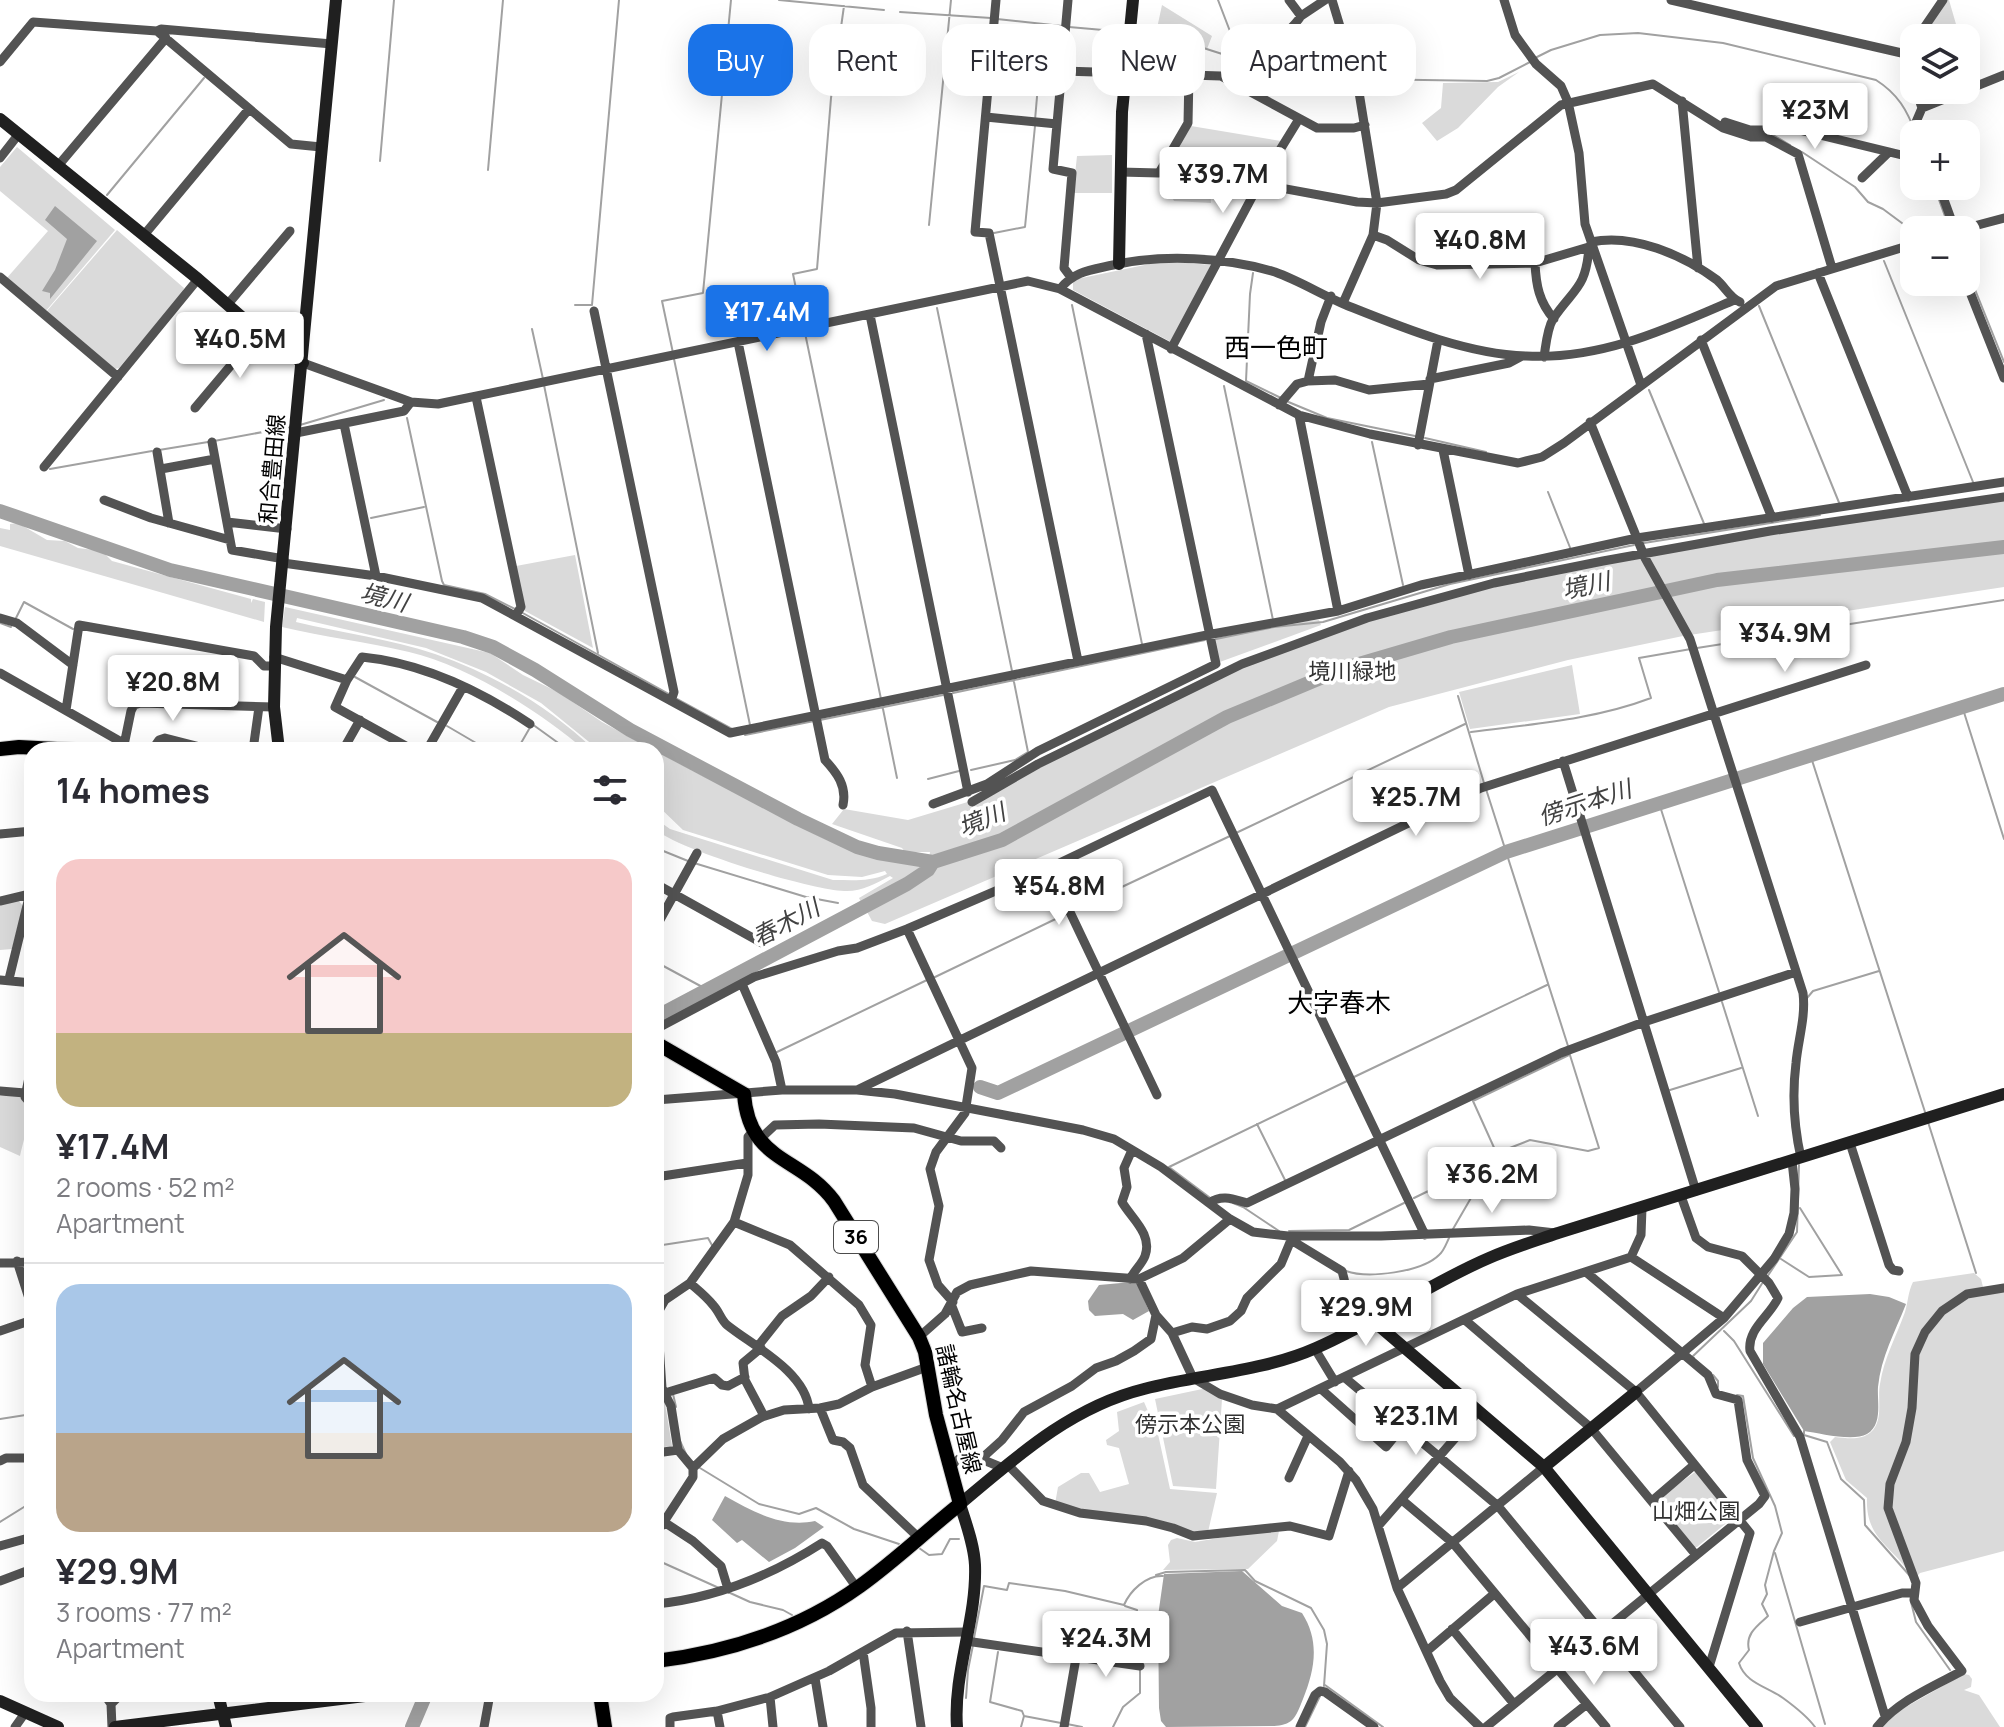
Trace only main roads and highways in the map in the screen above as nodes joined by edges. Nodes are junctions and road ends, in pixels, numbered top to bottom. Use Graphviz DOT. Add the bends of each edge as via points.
graph roads {
  1 [pos="24,747"];
  2 [pos="0,749"];
  3 [pos="664,1048"];
  4 [pos="664,1660"];
  5 [pos="601,1702"];
  6 [pos="605,1727"];
  1 -- 2 [label="main road"];
  3 -- 4 [label="main road, 諸輪名古屋線 / 36" via="744,1094 756,1136 824,1187 919,1337 960,1504 857,1588 801,1621 754,1640"];
  5 -- 6 [label="main road"];
}
